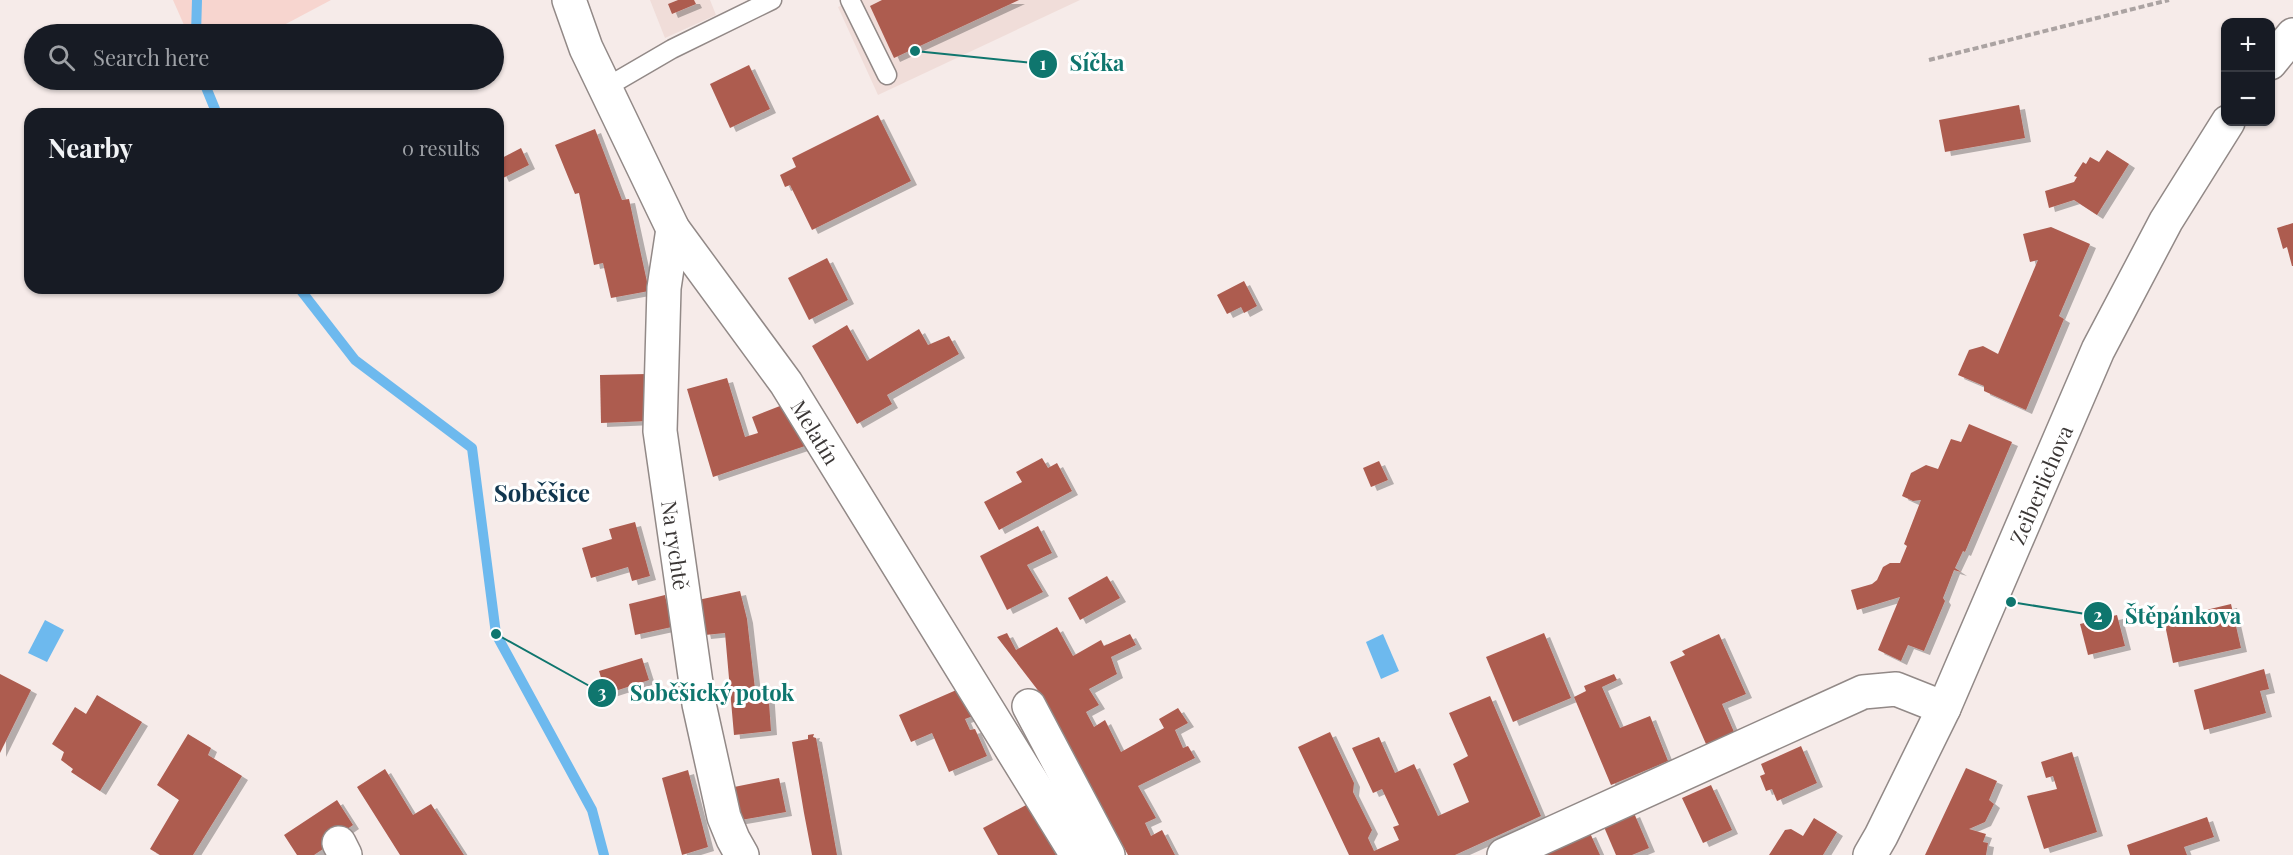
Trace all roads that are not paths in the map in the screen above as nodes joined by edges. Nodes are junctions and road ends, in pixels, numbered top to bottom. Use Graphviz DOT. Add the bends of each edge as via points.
graph roads {
  1 [pos="570,0"];
  2 [pos="772,0"];
  3 [pos="850,0"];
  4 [pos="2293,35"];
  5 [pos="2275,58"];
  6 [pos="887,75"];
  7 [pos="605,88"];
  8 [pos="2225,126"];
  9 [pos="673,229"];
  10 [pos="1029,706"];
  11 [pos="1944,708"];
  12 [pos="742,855"];
  13 [pos="1077,855"];
  14 [pos="1108,855"];
  15 [pos="1504,855"];
  16 [pos="1870,855"];
  1 -- 7 [label="street, Melatín"];
  2 -- 7 [label="lane" via="672,49"];
  3 -- 6 [label="lane"];
  4 -- 5 [label="street"];
  7 -- 9 [label="street, Melatín"];
  8 -- 11 [label="street, Zeiberlichova" via="2166,221 2098,351"];
  9 -- 12 [label="street, Na rychtě" via="664,288 660,431 699,704 724,817"];
  9 -- 13 [label="street, Melatín" via="786,382"];
  10 -- 14 [label="street"];
  11 -- 15 [label="street" via="1896,689 1863,692"];
  11 -- 16 [label="street, Zeiberlichova"];
}
